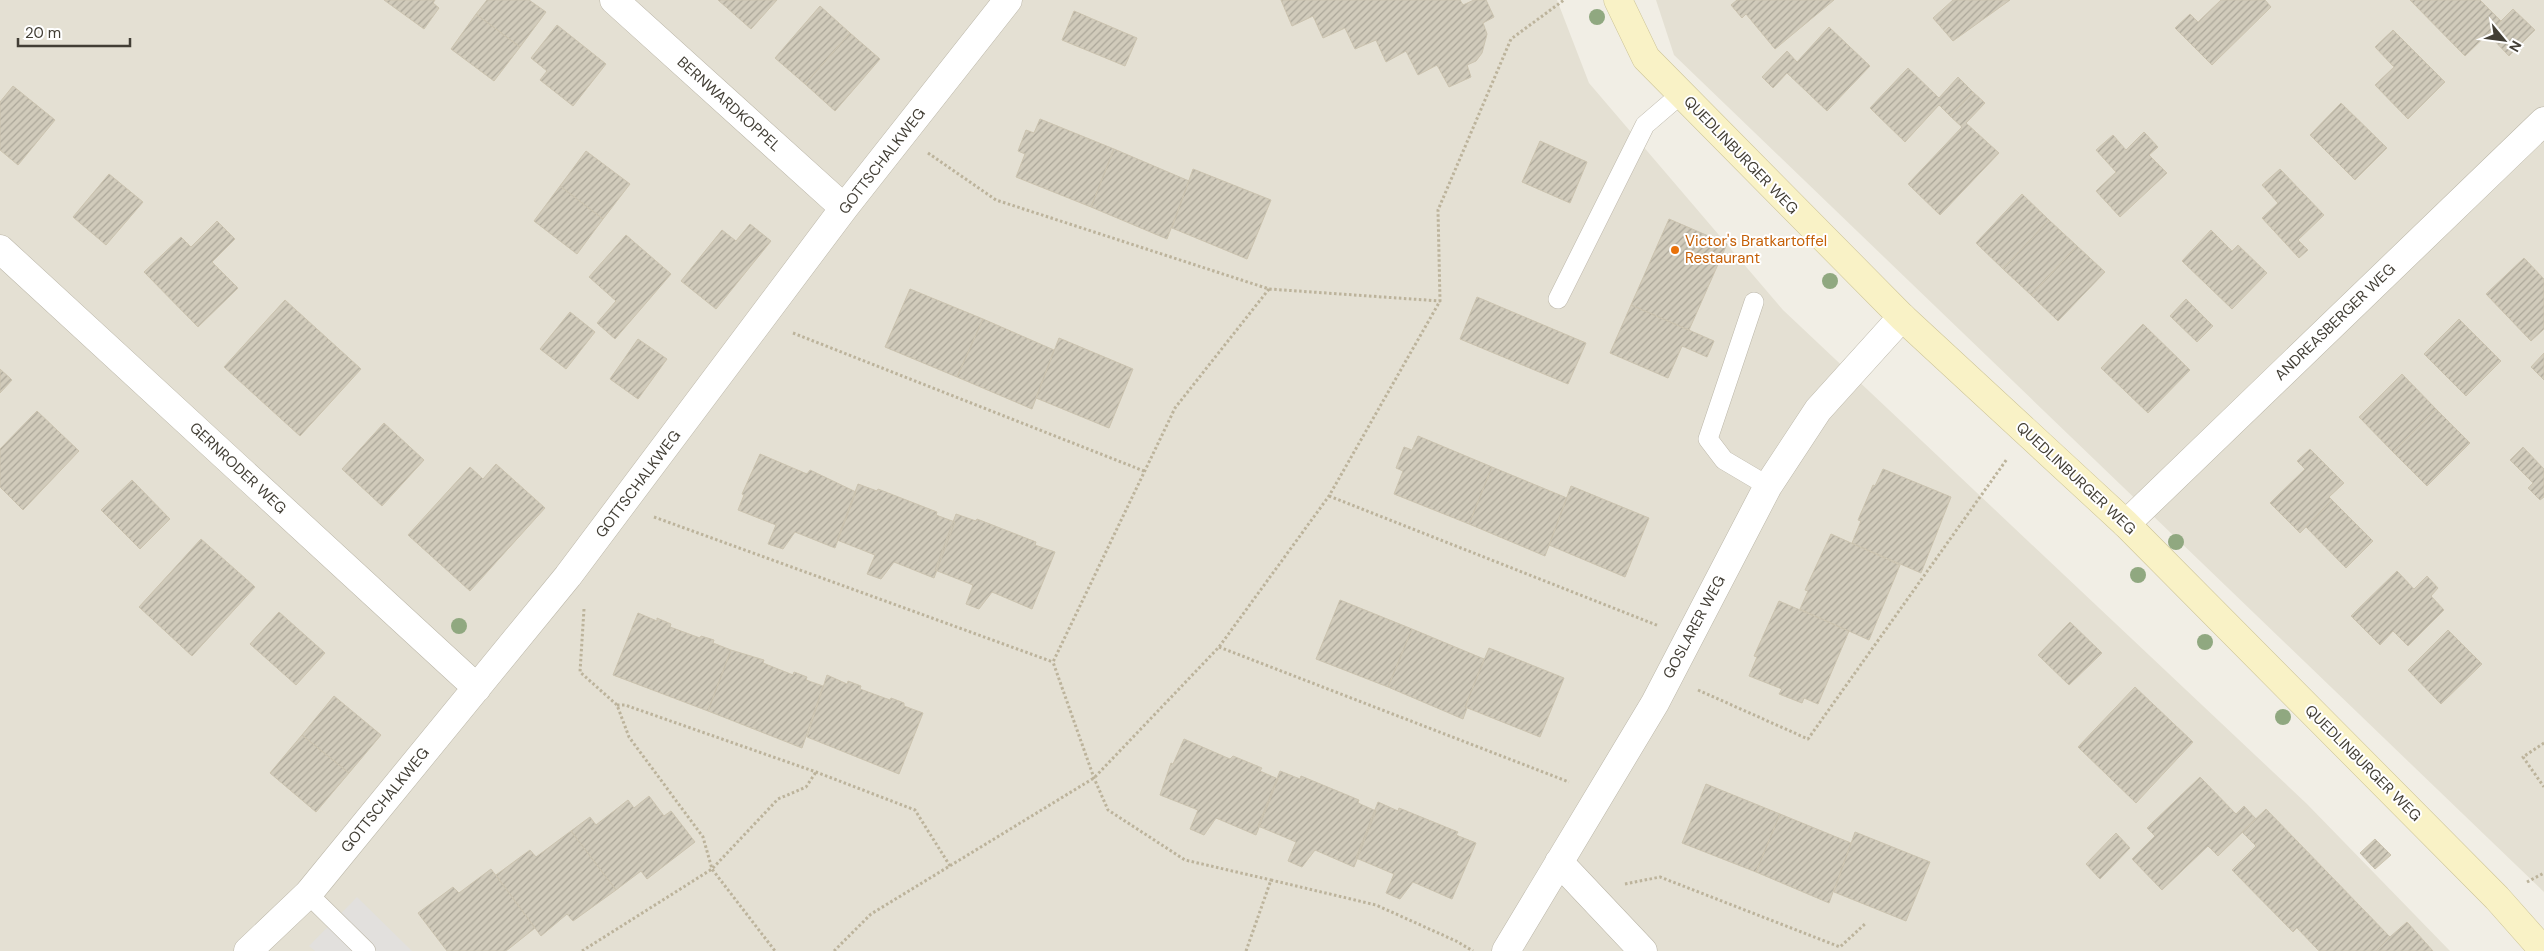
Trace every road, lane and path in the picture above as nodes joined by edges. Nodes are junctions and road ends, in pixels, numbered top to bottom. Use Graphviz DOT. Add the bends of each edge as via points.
graph roads {
  1 [pos="614,0"];
  2 [pos="1008,0"];
  3 [pos="1564,0"];
  4 [pos="1618,0"];
  5 [pos="1680,94"];
  6 [pos="2544,121"];
  7 [pos="903,136"];
  8 [pos="844,208"];
  9 [pos="0,249"];
  10 [pos="1269,289"];
  11 [pos="1558,300"];
  12 [pos="1440,301"];
  13 [pos="1754,302"];
  14 [pos="1902,317"];
  15 [pos="762,320"];
  16 [pos="2026,432"];
  17 [pos="1144,472"];
  18 [pos="1768,486"];
  19 [pos="1329,496"];
  20 [pos="622,506"];
  21 [pos="2126,524"];
  22 [pos="568,576"];
  23 [pos="1687,638"];
  24 [pos="1219,647"];
  25 [pos="1053,662"];
  26 [pos="1668,677"];
  27 [pos="476,688"];
  28 [pos="617,706"];
  29 [pos="2544,743"];
  30 [pos="816,772"];
  31 [pos="1094,778"];
  32 [pos="2544,787"];
  33 [pos="1600,794"];
  34 [pos="1559,862"];
  35 [pos="950,866"];
  36 [pos="712,869"];
  37 [pos="1271,880"];
  38 [pos="1589,892"];
  39 [pos="308,894"];
  40 [pos="1866,923"];
  41 [pos="248,951"];
  42 [pos="366,951"];
  43 [pos="582,951"];
  44 [pos="775,951"];
  45 [pos="834,951"];
  46 [pos="1246,951"];
  47 [pos="1473,951"];
  48 [pos="1506,951"];
  49 [pos="1643,951"];
  50 [pos="2544,951"];
  1 -- 8 [label="street, BERNWARDKOPPEL"];
  2 -- 7 [label="street, GOTTSCHALKWEG"];
  3 -- 12 [label="path" via="1511,38 1438,210"];
  4 -- 5 [label="street, QUEDLINBURGER WEG" via="1646,58"];
  5 -- 11 [label="lane" via="1645,124"];
  5 -- 14 [label="street, QUEDLINBURGER WEG"];
  6 -- 21 [label="street, ANDREASBERGER WEG"];
  7 -- 8 [label="street, GOTTSCHALKWEG"];
  7 -- 10 [label="path" via="996,200"];
  8 -- 15 [label="street, GOTTSCHALKWEG"];
  9 -- 27 [label="street, GERNRODER WEG"];
  10 -- 12 [label="path"];
  10 -- 17 [label="path" via="1175,408"];
  12 -- 19 [label="path"];
  13 -- 18 [label="lane" via="1708,439 1724,460"];
  14 -- 16 [label="street, QUEDLINBURGER WEG"];
  14 -- 18 [label="street, GOSLARER WEG" via="1818,410"];
  15 -- 17 [label="path"];
  15 -- 20 [label="street, GOTTSCHALKWEG"];
  16 -- 21 [label="street, QUEDLINBURGER WEG"];
  16 -- 26 [label="path" via="1808,739"];
  17 -- 25 [label="path"];
  18 -- 23 [label="street, GOSLARER WEG"];
  19 -- 23 [label="path"];
  19 -- 24 [label="path"];
  20 -- 22 [label="street, GOTTSCHALKWEG"];
  20 -- 25 [label="path"];
  21 -- 50 [label="street, QUEDLINBURGER WEG" via="2496,898"];
  22 -- 27 [label="street, GOTTSCHALKWEG"];
  22 -- 28 [label="path" via="586,594 580,672"];
  23 -- 26 [label="street, GOSLARER WEG"];
  24 -- 31 [label="path"];
  24 -- 33 [label="path"];
  25 -- 31 [label="path"];
  26 -- 33 [label="street, GOSLARER WEG"];
  27 -- 39 [label="street, GOTTSCHALKWEG"];
  28 -- 30 [label="path" via="625,705"];
  28 -- 36 [label="path" via="629,738 702,837"];
  29 -- 32 [label="path" via="2523,757"];
  30 -- 35 [label="path" via="915,810"];
  30 -- 36 [label="path" via="806,787 778,799"];
  31 -- 35 [label="path"];
  31 -- 37 [label="path" via="1108,810 1186,860"];
  33 -- 34 [label="street, GOSLARER WEG"];
  34 -- 38 [label="street"];
  34 -- 48 [label="street, GOSLARER WEG"];
  35 -- 45 [label="path" via="871,914"];
  36 -- 43 [label="path"];
  36 -- 44 [label="path"];
  37 -- 46 [label="path"];
  37 -- 47 [label="path" via="1376,905"];
  38 -- 40 [label="path" via="1660,876 1840,947"];
  38 -- 49 [label="street"];
  39 -- 41 [label="street, GOTTSCHALKWEG"];
  39 -- 42 [label="lane"];
}
